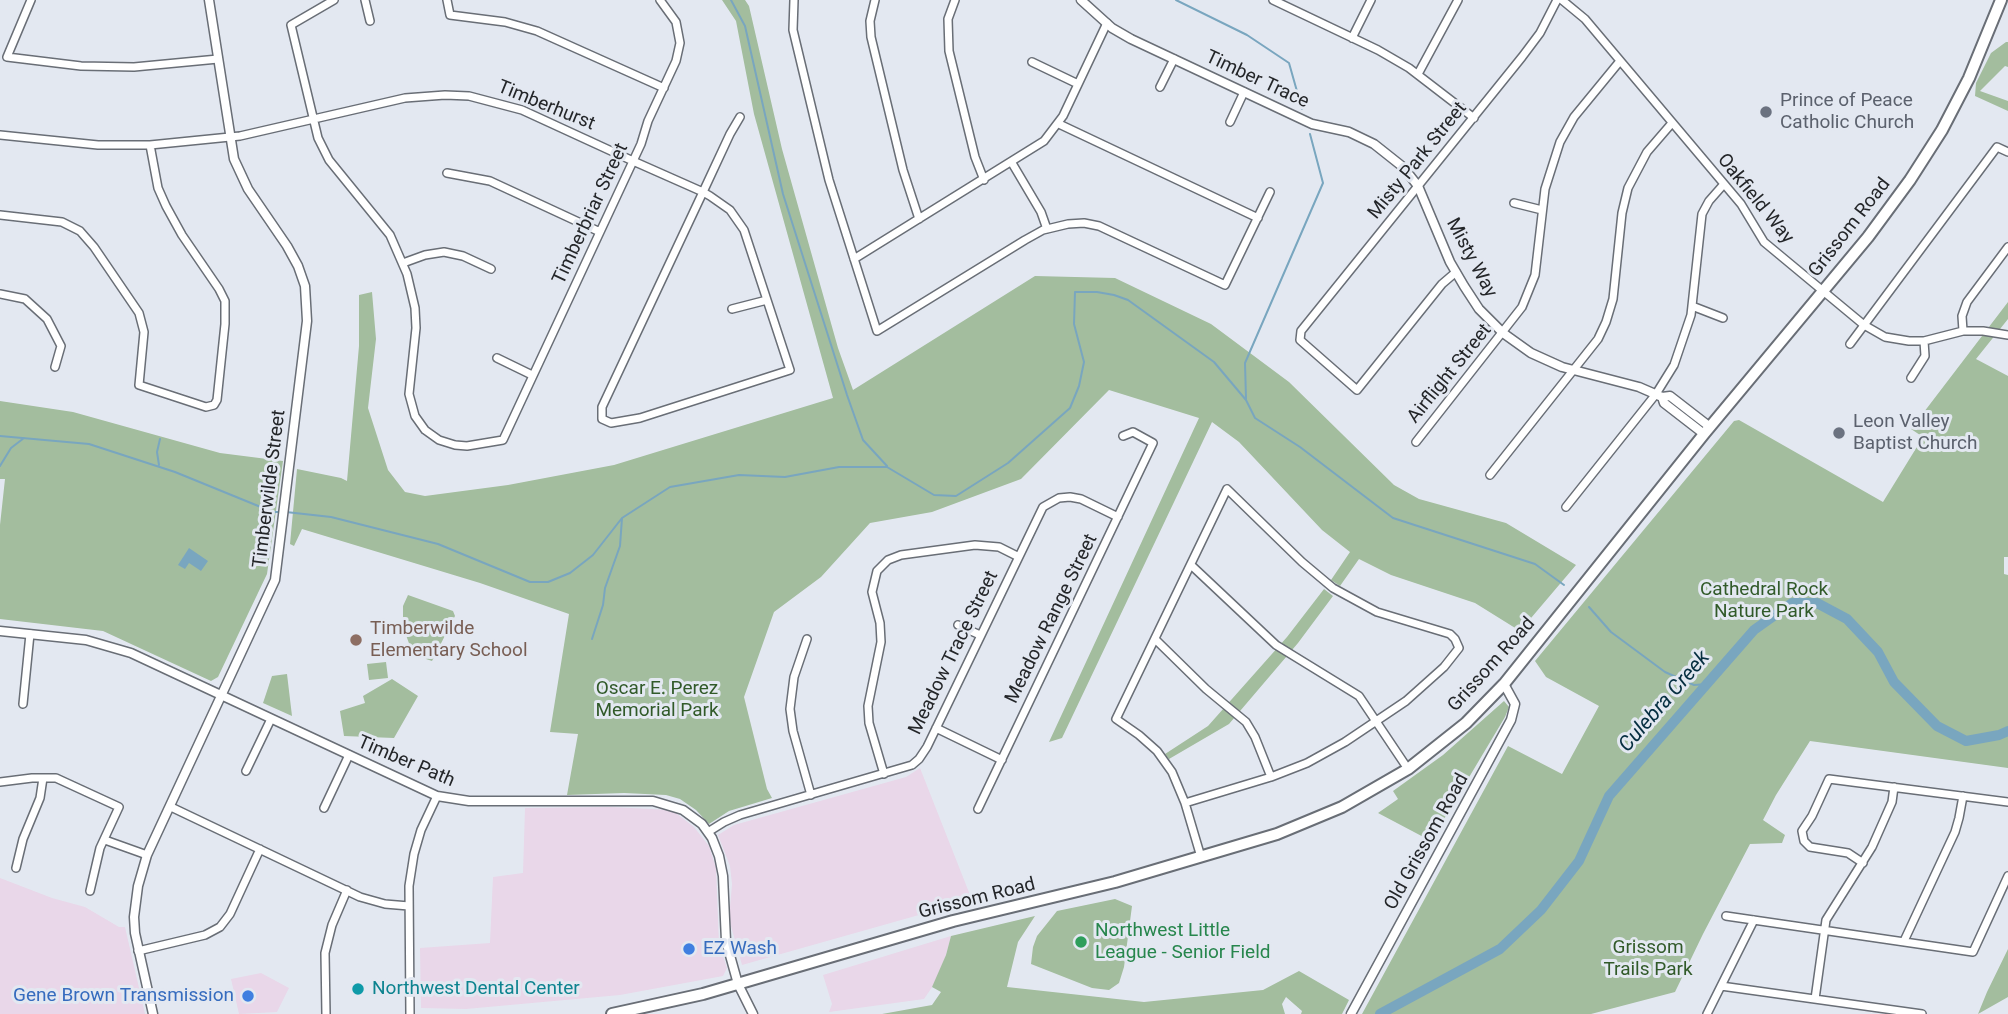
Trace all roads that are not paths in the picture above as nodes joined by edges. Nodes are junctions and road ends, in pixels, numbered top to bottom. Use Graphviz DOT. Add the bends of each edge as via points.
graph roads {
  1 [pos="31,0"];
  2 [pos="209,0"];
  3 [pos="334,0"];
  4 [pos="365,0"];
  5 [pos="447,0"];
  6 [pos="660,0"];
  7 [pos="794,0"];
  8 [pos="875,0"];
  9 [pos="955,0"];
  10 [pos="1081,0"];
  11 [pos="1273,0"];
  12 [pos="1371,0"];
  13 [pos="1458,0"];
  14 [pos="1560,0"];
  15 [pos="2001,0"];
  16 [pos="1284,2"];
  17 [pos="370,21"];
  18 [pos="1107,23"];
  19 [pos="1352,38"];
  20 [pos="218,59"];
  21 [pos="1174,59"];
  22 [pos="1620,61"];
  23 [pos="1032,62"];
  24 [pos="1418,74"];
  25 [pos="1078,84"];
  26 [pos="1160,87"];
  27 [pos="664,88"];
  28 [pos="1244,92"];
  29 [pos="740,117"];
  30 [pos="1474,118"];
  31 [pos="313,119"];
  32 [pos="1230,122"];
  33 [pos="1672,123"];
  34 [pos="1059,124"];
  35 [pos="0,135"];
  36 [pos="230,136"];
  37 [pos="150,145"];
  38 [pos="2008,152"];
  39 [pos="633,161"];
  40 [pos="1012,163"];
  41 [pos="447,173"];
  42 [pos="984,180"];
  43 [pos="1724,184"];
  44 [pos="1418,186"];
  45 [pos="703,192"];
  46 [pos="1270,192"];
  47 [pos="1514,203"];
  48 [pos="1542,210"];
  49 [pos="0,215"];
  50 [pos="1258,218"];
  51 [pos="919,219"];
  52 [pos="1047,229"];
  53 [pos="600,232"];
  54 [pos="2008,247"];
  55 [pos="854,259"];
  56 [pos="403,263"];
  57 [pos="491,269"];
  58 [pos="1456,272"];
  59 [pos="1822,292"];
  60 [pos="0,294"];
  61 [pos="767,300"];
  62 [pos="1692,306"];
  63 [pos="732,309"];
  64 [pos="1723,318"];
  65 [pos="1864,325"];
  66 [pos="1963,331"];
  67 [pos="1503,333"];
  68 [pos="2008,335"];
  69 [pos="1924,341"];
  70 [pos="1850,344"];
  71 [pos="497,358"];
  72 [pos="55,367"];
  73 [pos="1575,370"];
  74 [pos="533,375"];
  75 [pos="1911,377"];
  76 [pos="1659,395"];
  77 [pos="1707,431"];
  78 [pos="1124,436"];
  79 [pos="1416,442"];
  80 [pos="1490,475"];
  81 [pos="1566,507"];
  82 [pos="1118,517"];
  83 [pos="1017,556"];
  84 [pos="1191,565"];
  85 [pos="958,625"];
  86 [pos="0,631"];
  87 [pos="30,634"];
  88 [pos="980,635"];
  89 [pos="807,639"];
  90 [pos="1155,639"];
  91 [pos="1504,684"];
  92 [pos="223,696"];
  93 [pos="23,704"];
  94 [pos="271,719"];
  95 [pos="1378,722"];
  96 [pos="936,728"];
  97 [pos="349,755"];
  98 [pos="1002,760"];
  99 [pos="1408,769"];
  100 [pos="246,771"];
  101 [pos="884,774"];
  102 [pos="1271,777"];
  103 [pos="43,778"];
  104 [pos="0,782"];
  105 [pos="1894,787"];
  106 [pos="811,795"];
  107 [pos="437,796"];
  108 [pos="1963,796"];
  109 [pos="2008,802"];
  110 [pos="1185,803"];
  111 [pos="171,807"];
  112 [pos="324,808"];
  113 [pos="978,809"];
  114 [pos="708,832"];
  115 [pos="105,840"];
  116 [pos="260,849"];
  117 [pos="147,855"];
  118 [pos="1201,856"];
  119 [pos="1863,863"];
  120 [pos="16,868"];
  121 [pos="2008,876"];
  122 [pos="347,890"];
  123 [pos="90,891"];
  124 [pos="409,906"];
  125 [pos="1726,916"];
  126 [pos="1754,920"];
  127 [pos="1824,930"];
  128 [pos="1904,941"];
  129 [pos="138,951"];
  130 [pos="738,984"];
  131 [pos="1721,986"];
  132 [pos="1815,999"];
  133 [pos="1863,1010"];
  134 [pos="153,1014"];
  135 [pos="326,1014"];
  136 [pos="410,1014"];
  137 [pos="612,1014"];
  138 [pos="753,1014"];
  139 [pos="1351,1014"];
  140 [pos="1707,1014"];
  141 [pos="1922,1014"];
  1 -- 20 [label="street" via="7,57 134,67"];
  2 -- 20 [label="street, Timberwilde Street"];
  3 -- 31 [label="street" via="291,25"];
  4 -- 17 [label="street"];
  5 -- 27 [label="street" via="450,15 537,30"];
  6 -- 27 [label="street, Timberbriar Street" via="676,22 680,43"];
  7 -- 55 [label="street" via="793,30 829,180"];
  8 -- 51 [label="street" via="871,37"];
  9 -- 42 [label="street" via="948,19 949,51"];
  10 -- 18 [label="street, Timber Trace"];
  11 -- 16 [label="street"];
  12 -- 19 [label="street"];
  13 -- 24 [label="street"];
  14 -- 22 [label="street, Oakfield Way" via="1585,19"];
  14 -- 30 [label="street, Misty Park Street"];
  15 -- 59 [label="main road, Grissom Road" via="1956,104 1926,155 1875,228"];
  16 -- 19 [label="street"];
  18 -- 21 [label="street, Timber Trace"];
  18 -- 25 [label="street"];
  19 -- 24 [label="street"];
  20 -- 36 [label="street, Timberwilde Street"];
  21 -- 26 [label="street"];
  21 -- 28 [label="street, Timber Trace"];
  22 -- 33 [label="street, Oakfield Way"];
  22 -- 48 [label="street, Airflight Street" via="1565,132"];
  23 -- 25 [label="street"];
  24 -- 30 [label="street"];
  25 -- 34 [label="street"];
  27 -- 39 [label="street, Timberbriar Street"];
  28 -- 32 [label="street"];
  28 -- 44 [label="street, Timber Trace" via="1312,124 1362,137 1403,167"];
  29 -- 45 [label="street"];
  30 -- 44 [label="street, Misty Park Street"];
  31 -- 36 [label="street, Timberhurst"];
  31 -- 39 [label="street, Timberhurst" via="414,97 469,96 522,110"];
  31 -- 56 [label="street" via="329,160 390,235"];
  33 -- 43 [label="street, Oakfield Way"];
  33 -- 73 [label="street" via="1633,175 1622,213 1610,311 1598,339"];
  34 -- 40 [label="street" via="1044,141"];
  34 -- 50 [label="street"];
  35 -- 37 [label="street, Timberhurst"];
  36 -- 37 [label="street, Timberhurst"];
  36 -- 92 [label="street, Timberwilde Street" via="243,182 293,256 305,286 307,321 277,571"];
  37 -- 49 [label="street" via="166,206 225,301 214,405 206,407 139,385 143,322 90,242 71,225"];
  38 -- 65 [label="street" via="1997,147"];
  39 -- 45 [label="street, Timberhurst"];
  39 -- 53 [label="street, Timberbriar Street"];
  40 -- 42 [label="street"];
  40 -- 52 [label="street"];
  41 -- 53 [label="street" via="490,181"];
  42 -- 51 [label="street"];
  43 -- 59 [label="street, Oakfield Way" via="1764,242"];
  43 -- 62 [label="street" via="1702,214"];
  44 -- 58 [label="street, Misty Way"];
  44 -- 58 [label="street, Misty Park Street" via="1301,331 1300,340 1357,390 1441,284"];
  45 -- 61 [label="street, Timberhurst" via="724,205 740,223"];
  45 -- 61 [label="street, Timberhurst" via="602,407 602,419 611,424 640,418 790,370"];
  46 -- 50 [label="street"];
  47 -- 48 [label="street"];
  48 -- 67 [label="street, Airflight Street" via="1532,286"];
  50 -- 52 [label="street" via="1226,285 1099,226 1074,223"];
  51 -- 55 [label="street"];
  52 -- 55 [label="street" via="877,331"];
  53 -- 74 [label="street, Timberbriar Street"];
  54 -- 66 [label="street" via="1967,302"];
  56 -- 57 [label="street" via="444,252"];
  56 -- 74 [label="street, Timberbriar Street" via="415,308 409,394 418,421 434,437 455,446 503,439"];
  58 -- 67 [label="street, Misty Way" via="1479,309"];
  59 -- 65 [label="street, Oakfield Way"];
  59 -- 77 [label="main road, Grissom Road"];
  60 -- 72 [label="street" via="25,299 47,319 61,346"];
  61 -- 63 [label="street"];
  62 -- 64 [label="street"];
  62 -- 76 [label="street" via="1681,348"];
  65 -- 69 [label="street, Oakfield Way" via="1885,337"];
  65 -- 70 [label="street"];
  66 -- 68 [label="street, Oakfield Way"];
  66 -- 69 [label="street, Oakfield Way"];
  67 -- 73 [label="street, Misty Way" via="1531,353"];
  67 -- 79 [label="street, Airflight Street"];
  69 -- 75 [label="street" via="1925,356"];
  71 -- 74 [label="street"];
  73 -- 76 [label="street, Misty Way"];
  73 -- 80 [label="street"];
  76 -- 77 [label="street, Misty Way"];
  76 -- 81 [label="street"];
  77 -- 91 [label="main road, Grissom Road"];
  78 -- 82 [label="street, Meadow Range Street" via="1133,432 1153,443"];
  82 -- 83 [label="street, Meadow Trace Street" via="1081,499 1059,498 1043,508"];
  82 -- 98 [label="street, Meadow Range Street"];
  83 -- 88 [label="street, Meadow Trace Street"];
  83 -- 101 [label="street" via="999,547 975,545 901,555 877,571 872,592 881,642 867,706"];
  84 -- 90 [label="street"];
  84 -- 95 [label="street" via="1276,645 1359,696"];
  84 -- 95 [label="street" via="1227,489 1333,588 1377,612 1450,634 1457,652"];
  85 -- 88 [label="street"];
  86 -- 87 [label="street, Timber Path"];
  87 -- 92 [label="street, Timber Path" via="104,643"];
  87 -- 93 [label="street"];
  88 -- 96 [label="street, Meadow Trace Street"];
  89 -- 106 [label="street" via="794,677 790,709"];
  90 -- 102 [label="street" via="1247,722"];
  90 -- 110 [label="street" via="1116,719 1157,751"];
  91 -- 99 [label="main road, Grissom Road" via="1466,723"];
  91 -- 139 [label="street, Old Grissom Road" via="1515,704 1511,720"];
  92 -- 94 [label="street, Timber Path"];
  92 -- 111 [label="street, Timberwilde Street"];
  94 -- 97 [label="street, Timber Path"];
  94 -- 100 [label="street"];
  95 -- 99 [label="street"];
  95 -- 102 [label="street" via="1307,763"];
  96 -- 98 [label="street"];
  96 -- 101 [label="street, Meadow Trace Street" via="919,759 907,768"];
  97 -- 107 [label="street, Timber Path"];
  97 -- 112 [label="street"];
  98 -- 113 [label="street, Meadow Range Street"];
  99 -- 118 [label="main road, Grissom Road" via="1322,817"];
  101 -- 106 [label="street, Meadow Trace Street"];
  102 -- 110 [label="street"];
  103 -- 104 [label="street"];
  103 -- 115 [label="street" via="55,778 119,807"];
  103 -- 120 [label="street"];
  105 -- 108 [label="street"];
  105 -- 119 [label="street" via="1886,817"];
  105 -- 119 [label="street" via="1829,779 1802,831 1810,846 1848,853"];
  106 -- 114 [label="street, Meadow Trace Street" via="732,818"];
  107 -- 114 [label="street, Timber Path" via="469,801 661,802 690,814"];
  107 -- 124 [label="street" via="414,854"];
  108 -- 109 [label="street"];
  108 -- 128 [label="street" via="1955,832"];
  110 -- 118 [label="street"];
  111 -- 116 [label="street"];
  111 -- 117 [label="street, Timberwilde Street"];
  114 -- 130 [label="street" via="721,866 723,927"];
  115 -- 117 [label="street"];
  115 -- 123 [label="street"];
  116 -- 122 [label="street"];
  116 -- 129 [label="street" via="220,927"];
  117 -- 129 [label="street, Timberwilde Street" via="135,901"];
  118 -- 130 [label="main road, Grissom Road"];
  119 -- 127 [label="street" via="1831,909"];
  121 -- 128 [label="street" via="1973,952"];
  122 -- 124 [label="street" via="370,900"];
  122 -- 135 [label="street" via="325,953"];
  124 -- 136 [label="street"];
  125 -- 126 [label="street"];
  126 -- 127 [label="street"];
  126 -- 131 [label="street"];
  127 -- 128 [label="street"];
  127 -- 132 [label="street"];
  129 -- 134 [label="street, Timberwilde Street"];
  130 -- 137 [label="main road, Grissom Road"];
  130 -- 138 [label="street"];
  131 -- 132 [label="street"];
  131 -- 140 [label="street"];
  132 -- 133 [label="street"];
  133 -- 141 [label="street"];
}
